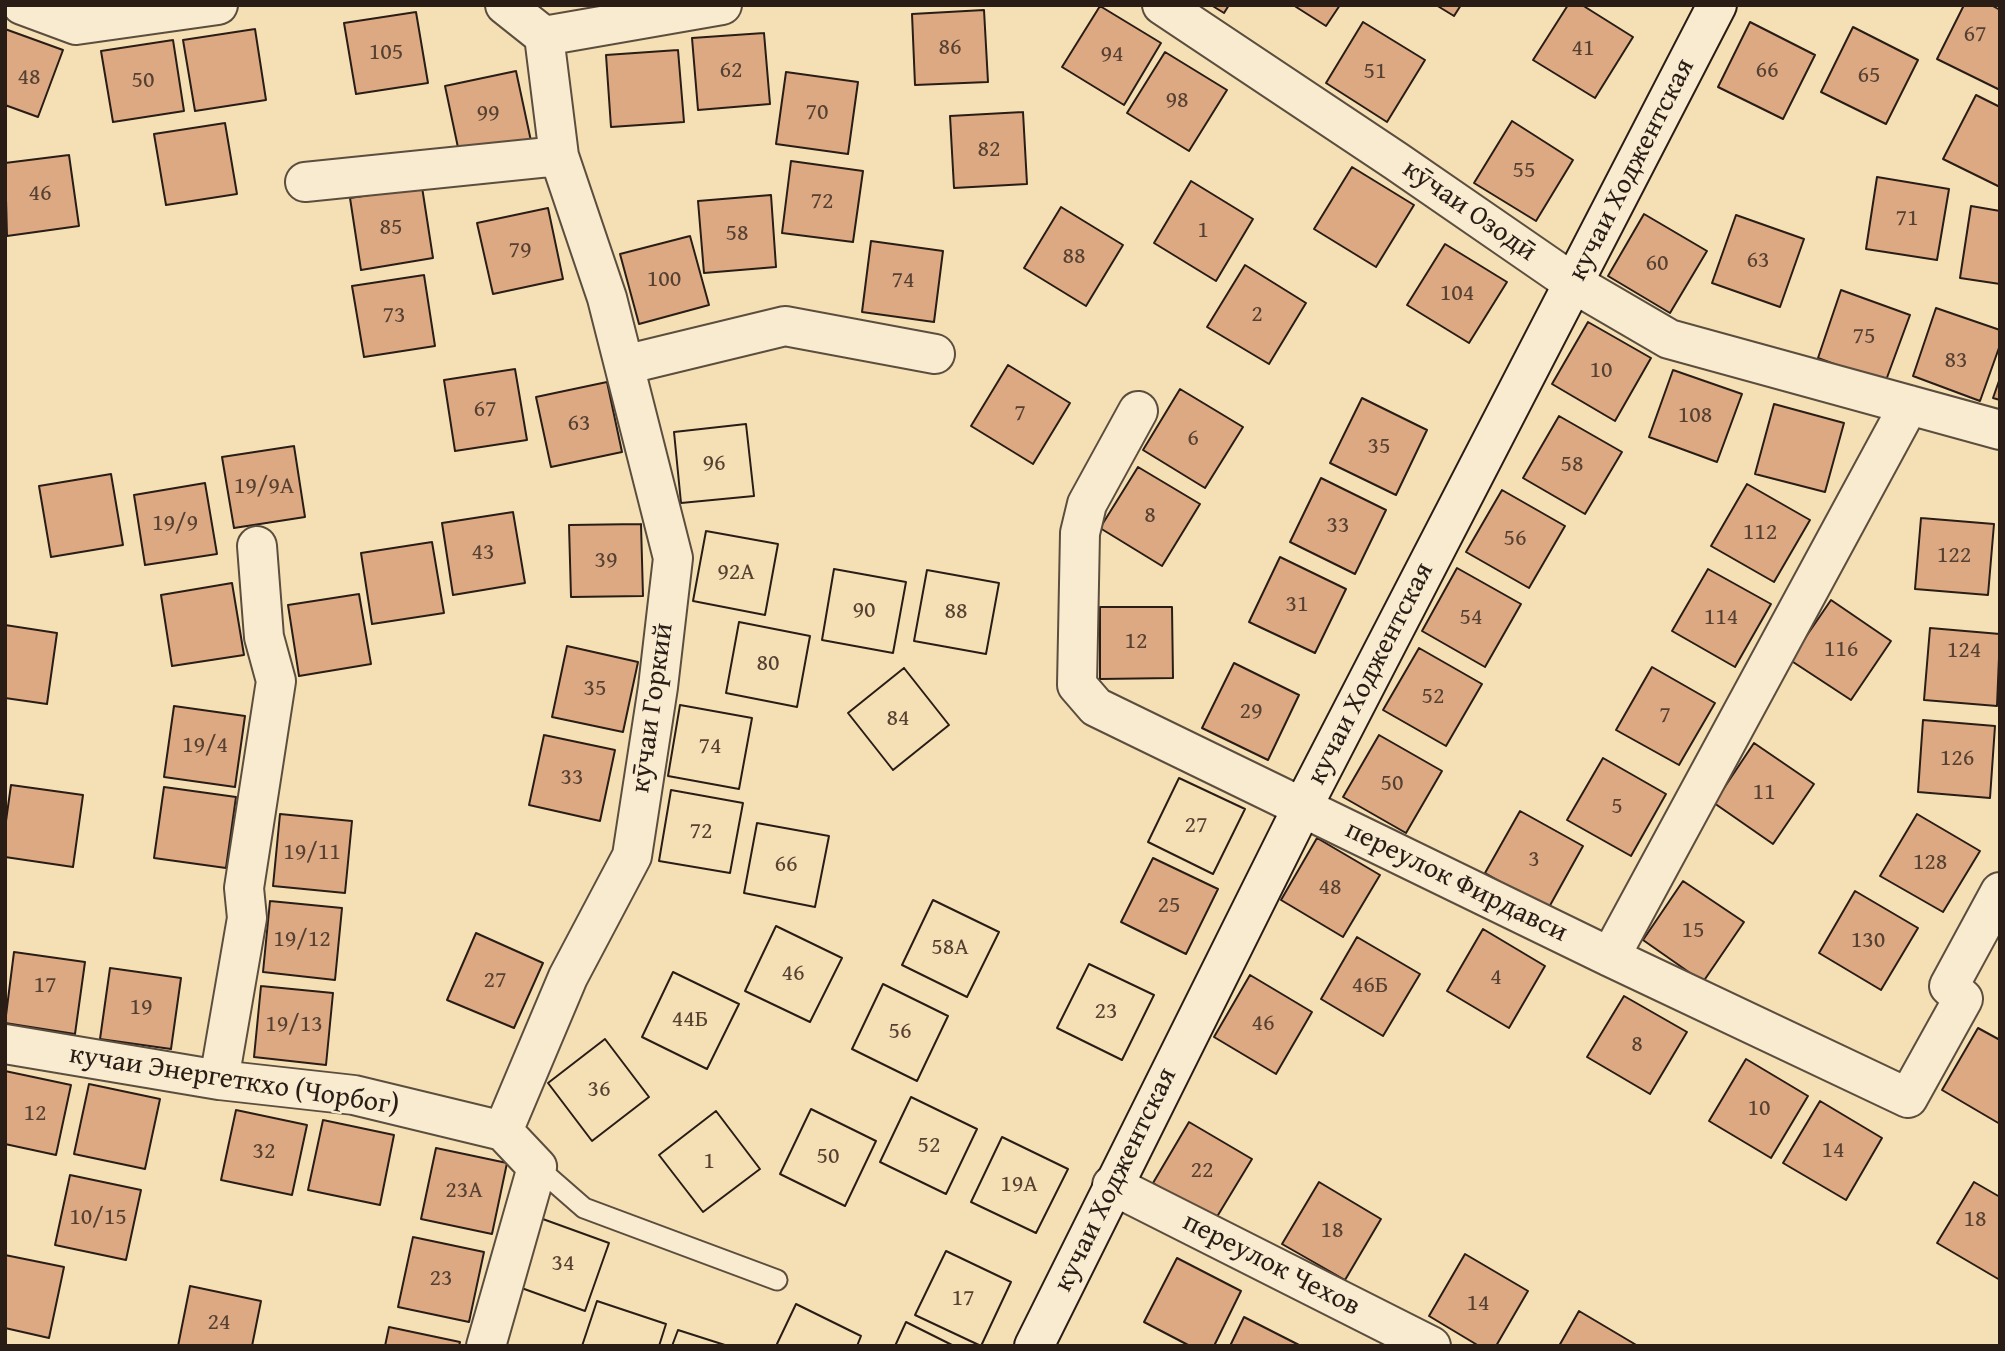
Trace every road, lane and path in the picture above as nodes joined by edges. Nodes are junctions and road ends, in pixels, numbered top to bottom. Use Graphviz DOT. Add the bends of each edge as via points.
graph roads {
  1 [pos="22,5"];
  2 [pos="218,5"];
  3 [pos="505,5"];
  4 [pos="723,5"];
  5 [pos="1162,5"];
  6 [pos="1717,5"];
  7 [pos="544,36"];
  8 [pos="559,156"];
  9 [pos="305,182"];
  10 [pos="1573,283"];
  11 [pos="935,354"];
  12 [pos="624,365"];
  13 [pos="1909,405"];
  14 [pos="1138,411"];
  15 [pos="2000,430"];
  16 [pos="257,546"];
  17 [pos="1302,808"];
  18 [pos="2000,892"];
  19 [pos="1610,957"];
  20 [pos="5,1044"];
  21 [pos="219,1080"];
  22 [pos="503,1131"];
  23 [pos="537,1167"];
  24 [pos="1112,1185"];
  25 [pos="777,1280"];
  26 [pos="486,1346"];
  27 [pos="1034,1346"];
  28 [pos="1431,1346"];
  1 -- 2 [label="street" via="76,25"];
  3 -- 7 [label="street"];
  4 -- 7 [label="street"];
  5 -- 10 [label="street, кӯчаи Озодӣ"];
  6 -- 10 [label="street, кучаи Ходжентская"];
  7 -- 8 [label="street, кӯчаи Горкий"];
  8 -- 9 [label="street"];
  8 -- 12 [label="street, кӯчаи Горкий"];
  10 -- 13 [label="street, кӯчаи Озодӣ" via="1669,339"];
  10 -- 17 [label="street, кучаи Ходжентская"];
  11 -- 12 [label="street" via="785,326"];
  12 -- 22 [label="street, кӯчаи Горкий" via="673,558 632,856 568,977"];
  13 -- 15 [label="street, кӯчаи Озодӣ"];
  13 -- 19 [label="street"];
  14 -- 17 [label="street, переулок Фирдавси" via="1087,504 1080,533 1077,685 1096,707"];
  16 -- 21 [label="street" via="264,637 276,681 244,888 247,918"];
  17 -- 19 [label="street, переулок Фирдавси"];
  17 -- 24 [label="street, кучаи Ходжентская"];
  18 -- 19 [label="street, переулок Фирдавси" via="1949,986 1963,999 1908,1098"];
  20 -- 21 [label="street, кучаи Энергеткхо (Чорбог)"];
  21 -- 22 [label="street, кучаи Энергеткхо (Чорбог)" via="354,1095"];
  22 -- 23 [label="street"];
  23 -- 25 [label="lane" via="584,1208"];
  23 -- 26 [label="street"];
  24 -- 27 [label="street, кучаи Ходжентская"];
  24 -- 28 [label="street, переулок Чехов"];
}
